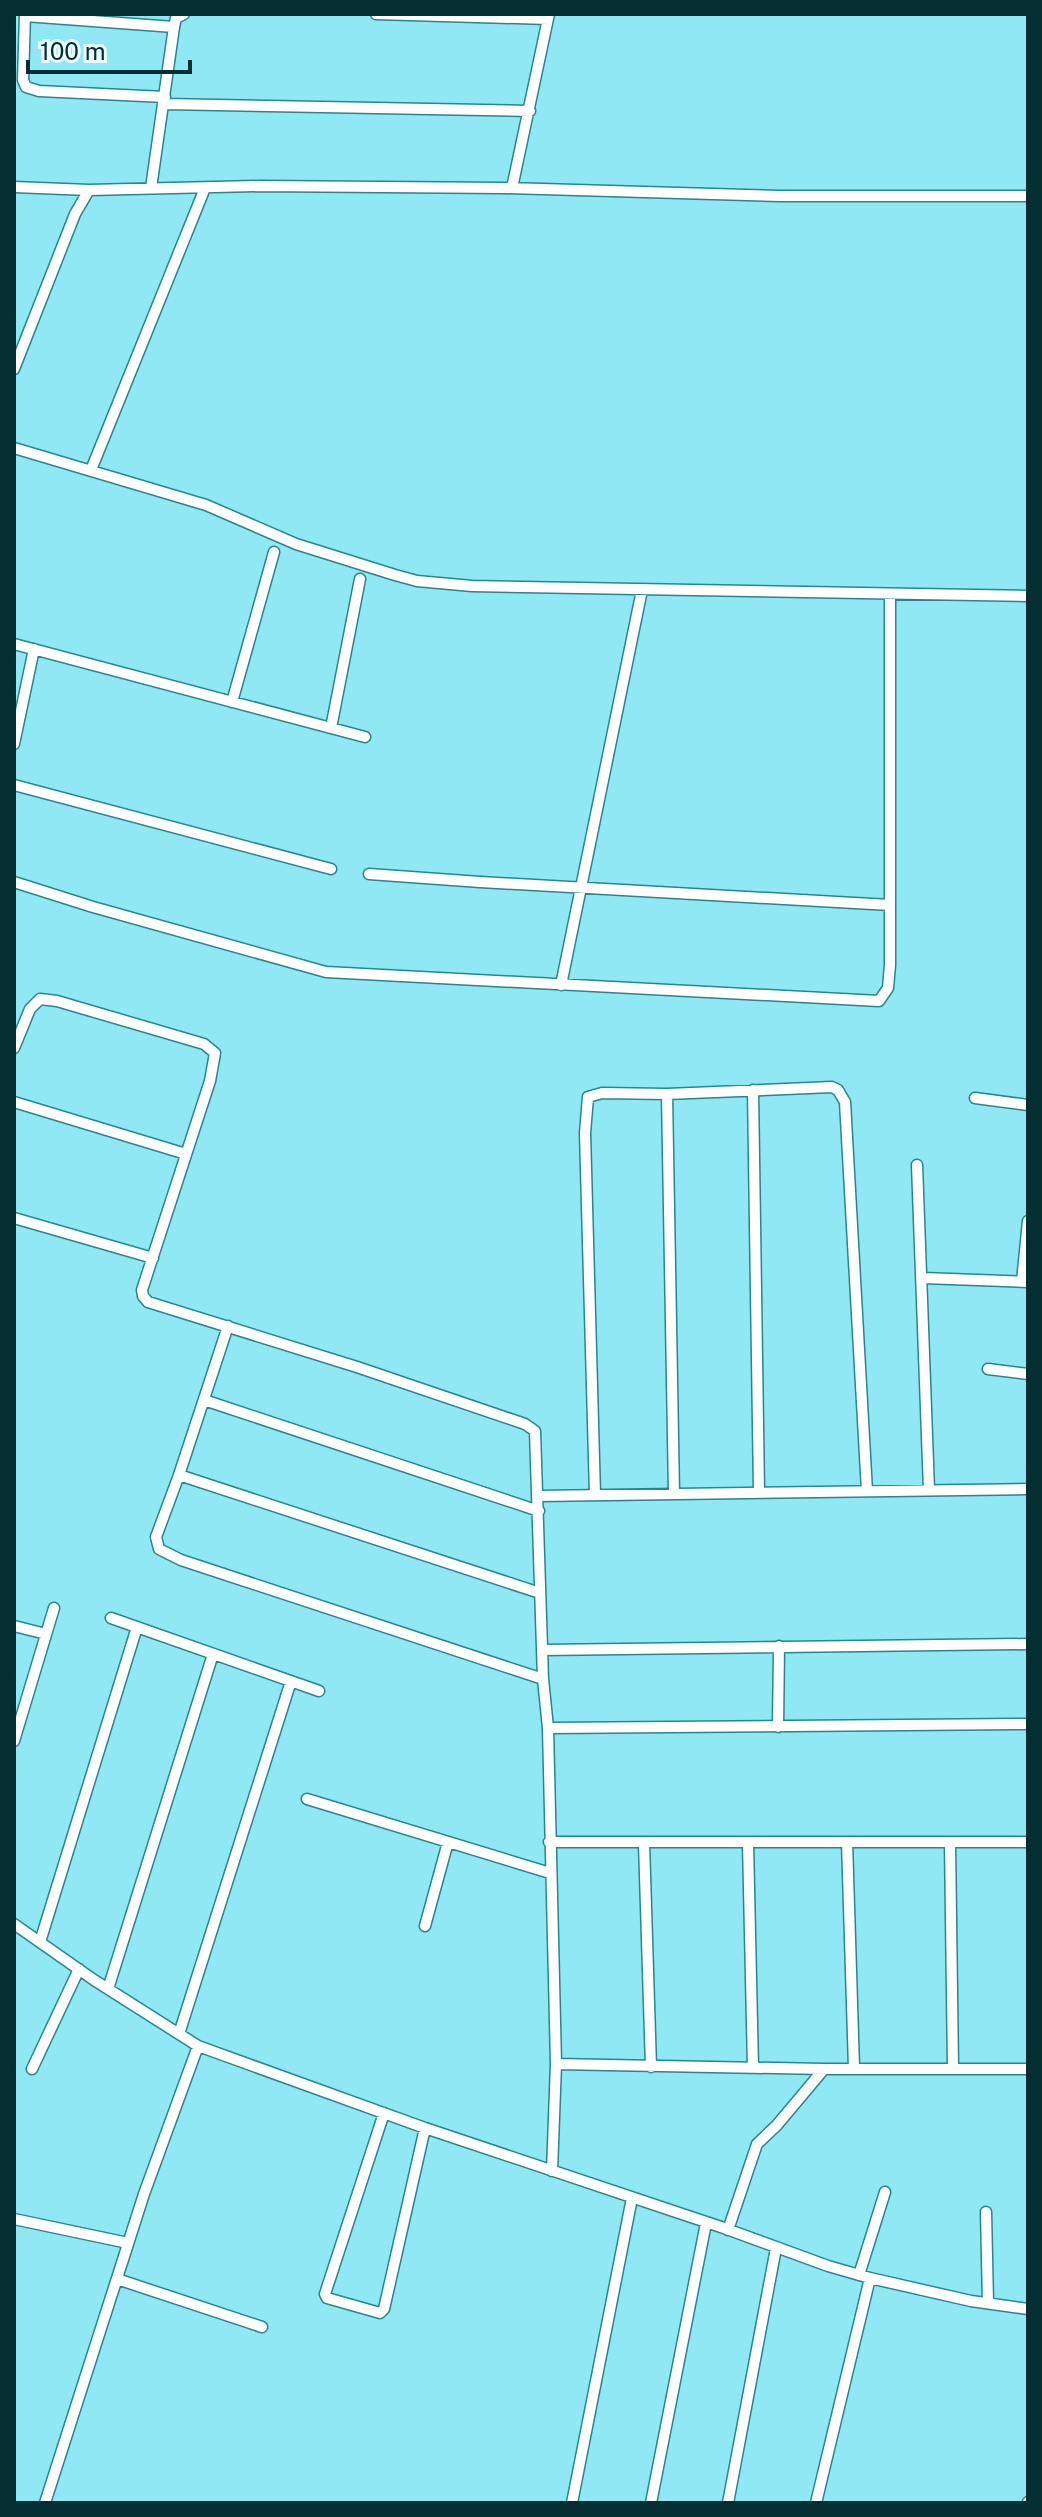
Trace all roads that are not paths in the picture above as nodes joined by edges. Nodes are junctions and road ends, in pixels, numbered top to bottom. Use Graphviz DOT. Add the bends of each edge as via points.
graph roads {
  1 [pos="376,14"];
  2 [pos="390,14"];
  3 [pos="25,15"];
  4 [pos="549,16"];
  5 [pos="178,18"];
  6 [pos="164,100"];
  7 [pos="530,111"];
  8 [pos="14,187"];
  9 [pos="151,188"];
  10 [pos="205,188"];
  11 [pos="512,188"];
  12 [pos="89,190"];
  13 [pos="1028,196"];
  14 [pos="14,369"];
  15 [pos="14,448"];
  16 [pos="91,470"];
  17 [pos="274,552"];
  18 [pos="360,579"];
  19 [pos="642,590"];
  20 [pos="890,594"];
  21 [pos="1028,596"];
  22 [pos="14,644"];
  23 [pos="34,649"];
  24 [pos="232,702"];
  25 [pos="331,728"];
  26 [pos="365,737"];
  27 [pos="14,744"];
  28 [pos="14,785"];
  29 [pos="331,869"];
  30 [pos="369,874"];
  31 [pos="14,882"];
  32 [pos="581,887"];
  33 [pos="890,905"];
  34 [pos="561,985"];
  35 [pos="14,1048"];
  36 [pos="753,1090"];
  37 [pos="667,1094"];
  38 [pos="975,1098"];
  39 [pos="14,1102"];
  40 [pos="1028,1105"];
  41 [pos="186,1154"];
  42 [pos="917,1165"];
  43 [pos="14,1218"];
  44 [pos="1028,1221"];
  45 [pos="153,1258"];
  46 [pos="923,1278"];
  47 [pos="1025,1282"];
  48 [pos="228,1326"];
  49 [pos="988,1369"];
  50 [pos="1028,1374"];
  51 [pos="204,1400"];
  52 [pos="179,1475"];
  53 [pos="1028,1489"];
  54 [pos="929,1490"];
  55 [pos="867,1491"];
  56 [pos="759,1492"];
  57 [pos="674,1494"];
  58 [pos="595,1495"];
  59 [pos="538,1496"];
  60 [pos="539,1511"];
  61 [pos="540,1593"];
  62 [pos="54,1608"];
  63 [pos="111,1618"];
  64 [pos="14,1626"];
  65 [pos="137,1627"];
  66 [pos="46,1634"];
  67 [pos="1028,1644"];
  68 [pos="779,1646"];
  69 [pos="542,1650"];
  70 [pos="213,1654"];
  71 [pos="543,1679"];
  72 [pos="291,1681"];
  73 [pos="319,1691"];
  74 [pos="19,1706"];
  75 [pos="1028,1724"];
  76 [pos="778,1727"];
  77 [pos="548,1728"];
  78 [pos="14,1741"];
  79 [pos="307,1799"];
  80 [pos="448,1842"];
  81 [pos="549,1842"];
  82 [pos="847,1842"];
  83 [pos="950,1842"];
  84 [pos="1028,1842"];
  85 [pos="644,1843"];
  86 [pos="748,1843"];
  87 [pos="550,1873"];
  88 [pos="14,1924"];
  89 [pos="425,1926"];
  90 [pos="40,1942"];
  91 [pos="79,1969"];
  92 [pos="108,1989"];
  93 [pos="179,2034"];
  94 [pos="198,2046"];
  95 [pos="556,2064"];
  96 [pos="651,2067"];
  97 [pos="753,2068"];
  98 [pos="854,2068"];
  99 [pos="953,2068"];
  100 [pos="32,2069"];
  101 [pos="824,2069"];
  102 [pos="1028,2069"];
  103 [pos="384,2113"];
  104 [pos="425,2128"];
  105 [pos="552,2171"];
  106 [pos="885,2192"];
  107 [pos="632,2198"];
  108 [pos="986,2212"];
  109 [pos="14,2219"];
  110 [pos="706,2223"];
  111 [pos="728,2230"];
  112 [pos="128,2243"];
  113 [pos="776,2248"];
  114 [pos="865,2276"];
  115 [pos="117,2279"];
  116 [pos="988,2303"];
  117 [pos="1028,2309"];
  118 [pos="262,2327"];
  119 [pos="45,2503"];
  120 [pos="572,2503"];
  121 [pos="651,2503"];
  122 [pos="728,2503"];
  123 [pos="816,2503"];
  1 -- 2 [label="street"];
  2 -- 4 [label="street"];
  3 -- 5 [label="street"];
  3 -- 6 [label="street" via="26,87"];
  4 -- 7 [label="street"];
  5 -- 6 [label="street"];
  6 -- 7 [label="street"];
  6 -- 9 [label="street"];
  7 -- 11 [label="street"];
  8 -- 12 [label="street"];
  9 -- 10 [label="street"];
  9 -- 12 [label="street"];
  10 -- 11 [label="street"];
  10 -- 16 [label="street"];
  11 -- 13 [label="street"];
  12 -- 14 [label="street"];
  15 -- 16 [label="street"];
  16 -- 19 [label="street" via="417,581"];
  17 -- 24 [label="street"];
  18 -- 25 [label="street"];
  19 -- 20 [label="street"];
  19 -- 32 [label="street"];
  20 -- 21 [label="street"];
  20 -- 33 [label="street"];
  22 -- 23 [label="street"];
  23 -- 24 [label="street"];
  23 -- 27 [label="street"];
  24 -- 25 [label="street"];
  25 -- 26 [label="street"];
  28 -- 29 [label="street"];
  30 -- 32 [label="street"];
  31 -- 34 [label="street" via="326,972"];
  32 -- 33 [label="street"];
  32 -- 34 [label="street"];
  33 -- 34 [label="street" via="888,988 879,1001"];
  35 -- 41 [label="street" via="30,1009 40,999 204,1044 215,1059"];
  36 -- 37 [label="street"];
  36 -- 55 [label="street" via="832,1087 845,1102"];
  36 -- 56 [label="street"];
  37 -- 57 [label="street"];
  37 -- 58 [label="street" via="594,1094 586,1103"];
  38 -- 40 [label="street"];
  39 -- 41 [label="street"];
  41 -- 45 [label="street"];
  42 -- 46 [label="street"];
  43 -- 45 [label="street"];
  44 -- 47 [label="street"];
  45 -- 48 [label="street" via="142,1290 148,1302"];
  46 -- 47 [label="street"];
  46 -- 54 [label="street"];
  48 -- 51 [label="street"];
  48 -- 59 [label="street" via="532,1428 537,1437"];
  49 -- 50 [label="street"];
  51 -- 52 [label="street"];
  51 -- 60 [label="street"];
  52 -- 61 [label="street"];
  52 -- 71 [label="street" via="156,1537 163,1554"];
  53 -- 54 [label="street"];
  54 -- 55 [label="street"];
  55 -- 56 [label="street"];
  56 -- 57 [label="street"];
  57 -- 58 [label="street"];
  58 -- 59 [label="street"];
  59 -- 60 [label="street"];
  60 -- 61 [label="street"];
  61 -- 69 [label="street"];
  62 -- 66 [label="street"];
  63 -- 65 [label="street"];
  64 -- 66 [label="street"];
  65 -- 70 [label="street"];
  65 -- 90 [label="street"];
  66 -- 74 [label="street"];
  67 -- 68 [label="street"];
  68 -- 69 [label="street"];
  68 -- 76 [label="street"];
  69 -- 71 [label="street"];
  70 -- 72 [label="street"];
  70 -- 92 [label="street"];
  71 -- 77 [label="street"];
  72 -- 73 [label="street"];
  72 -- 93 [label="street"];
  74 -- 78 [label="street"];
  75 -- 76 [label="street"];
  76 -- 77 [label="street"];
  77 -- 81 [label="street"];
  79 -- 80 [label="street"];
  80 -- 87 [label="street"];
  80 -- 89 [label="street"];
  81 -- 85 [label="street"];
  81 -- 87 [label="street"];
  82 -- 83 [label="street"];
  82 -- 86 [label="street"];
  82 -- 98 [label="street"];
  83 -- 84 [label="street"];
  83 -- 99 [label="street"];
  85 -- 86 [label="street"];
  85 -- 96 [label="street"];
  86 -- 97 [label="street"];
  87 -- 95 [label="street"];
  88 -- 90 [label="street"];
  90 -- 91 [label="street"];
  91 -- 92 [label="street"];
  91 -- 100 [label="street"];
  92 -- 93 [label="street"];
  93 -- 94 [label="street"];
  94 -- 103 [label="street"];
  94 -- 112 [label="street"];
  95 -- 96 [label="street"];
  95 -- 105 [label="street"];
  96 -- 97 [label="street"];
  97 -- 101 [label="street"];
  98 -- 99 [label="street"];
  98 -- 101 [label="street"];
  99 -- 102 [label="street"];
  101 -- 111 [label="street" via="757,2144"];
  103 -- 104 [label="street"];
  103 -- 104 [label="street" via="327,2298 383,2311"];
  104 -- 105 [label="street"];
  105 -- 107 [label="street"];
  106 -- 114 [label="street"];
  107 -- 110 [label="street"];
  107 -- 120 [label="street"];
  108 -- 116 [label="street"];
  109 -- 112 [label="street"];
  110 -- 111 [label="street"];
  110 -- 121 [label="street"];
  111 -- 113 [label="street"];
  112 -- 115 [label="street"];
  113 -- 114 [label="street"];
  113 -- 122 [label="street"];
  114 -- 116 [label="street"];
  114 -- 123 [label="street"];
  115 -- 118 [label="street"];
  115 -- 119 [label="street"];
  116 -- 117 [label="street"];
}
